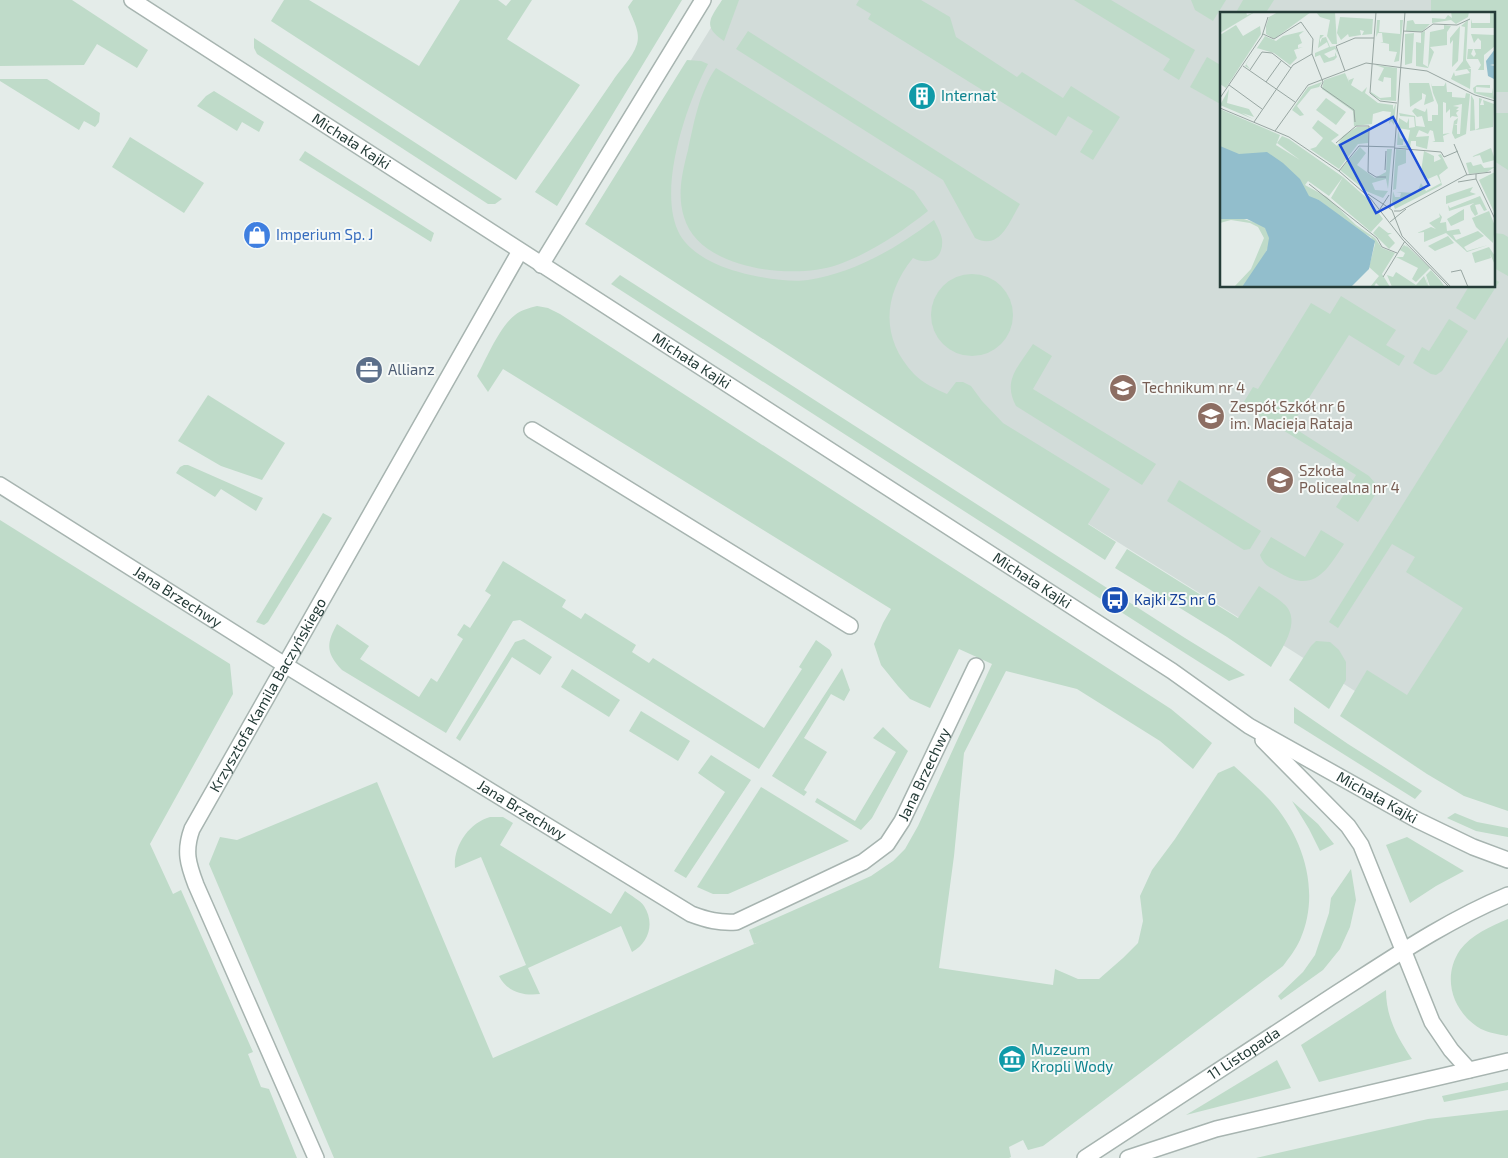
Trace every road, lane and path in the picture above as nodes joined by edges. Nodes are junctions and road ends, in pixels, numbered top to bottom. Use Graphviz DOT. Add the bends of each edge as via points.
graph roads {
  1 [pos="132,0"];
  2 [pos="703,0"];
  3 [pos="520,251"];
  4 [pos="541,265"];
  5 [pos="532,430"];
  6 [pos="0,485"];
  7 [pos="850,626"];
  8 [pos="286,665"];
  9 [pos="976,666"];
  10 [pos="1249,726"];
  11 [pos="1508,860"];
  12 [pos="1508,895"];
  13 [pos="1403,950"];
  14 [pos="1508,1061"];
  15 [pos="1468,1070"];
  16 [pos="316,1158"];
  17 [pos="1085,1158"];
  18 [pos="1128,1158"];
  1 -- 3 [label="street, Michała Kajki"];
  2 -- 4 [label="street"];
  3 -- 4 [label="street, Michała Kajki"];
  3 -- 8 [label="street, Krzysztofa Kamila Baczyńskiego"];
  4 -- 10 [label="street, Michała Kajki" via="1172,671"];
  5 -- 7 [label="street"];
  6 -- 8 [label="street, Jana Brzechwy"];
  8 -- 9 [label="street, Jana Brzechwy" via="691,914 720,923 736,922 863,862 887,844 902,821"];
  8 -- 16 [label="street, Krzysztofa Kamila Baczyńskiego" via="192,829 187,853 196,885"];
  10 -- 11 [label="street, Michała Kajki" via="1417,820 1472,847"];
  10 -- 13 [label="street, Michała Kajki" via="1348,826 1361,845"];
  12 -- 13 [label="street, 11 Listopada"];
  13 -- 15 [label="street, Michała Kajki" via="1432,1022"];
  13 -- 17 [label="street, 11 Listopada"];
  14 -- 15 [label="street"];
  15 -- 18 [label="street" via="1216,1128"];
}
